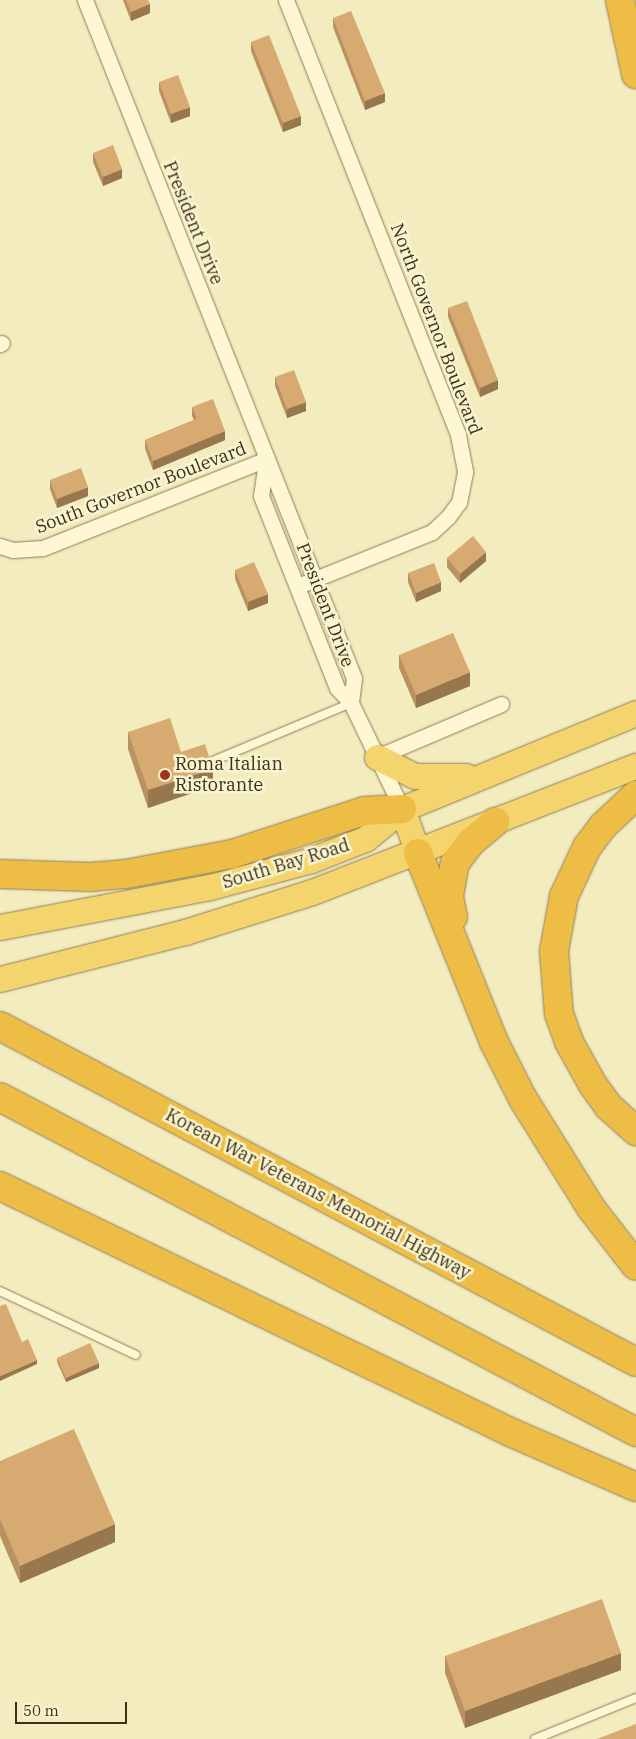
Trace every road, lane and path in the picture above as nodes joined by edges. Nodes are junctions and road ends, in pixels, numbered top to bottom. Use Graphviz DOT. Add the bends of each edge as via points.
graph roads {
  1 [pos="85,0"];
  2 [pos="620,0"];
  3 [pos="291,1"];
  4 [pos="636,74"];
  5 [pos="266,460"];
  6 [pos="0,546"];
  7 [pos="314,580"];
  8 [pos="298,586"];
  9 [pos="351,703"];
  10 [pos="501,704"];
  11 [pos="636,713"];
  12 [pos="377,757"];
  13 [pos="214,761"];
  14 [pos="636,766"];
  15 [pos="483,775"];
  16 [pos="636,795"];
  17 [pos="402,809"];
  18 [pos="495,822"];
  19 [pos="418,853"];
  20 [pos="0,874"];
  21 [pos="0,928"];
  22 [pos="461,960"];
  23 [pos="0,979"];
  24 [pos="0,1026"];
  25 [pos="0,1097"];
  26 [pos="636,1131"];
  27 [pos="0,1186"];
  28 [pos="636,1266"];
  29 [pos="0,1292"];
  30 [pos="136,1355"];
  31 [pos="636,1362"];
  32 [pos="636,1432"];
  33 [pos="636,1488"];
  34 [pos="636,1698"];
  35 [pos="535,1739"];
  1 -- 5 [label="street, President Drive"];
  2 -- 4 [label="highway"];
  3 -- 7 [label="street, North Governor Boulevard" via="458,435 465,472 459,502 432,532"];
  5 -- 6 [label="street, South Governor Boulevard" via="43,548 13,550"];
  5 -- 7 [label="street, President Drive"];
  5 -- 8 [label="street, President Drive" via="261,496"];
  7 -- 8 [label="street, North Governor Boulevard"];
  7 -- 9 [label="street, President Drive" via="354,678"];
  8 -- 9 [label="street, President Drive" via="337,688"];
  9 -- 12 [label="street, President Drive"];
  9 -- 13 [label="lane"];
  10 -- 12 [label="street"];
  11 -- 15 [label="highway, South Bay Road"];
  12 -- 15 [label="highway" via="415,776"];
  12 -- 17 [label="street, President Drive"];
  14 -- 18 [label="highway, South Bay Road"];
  15 -- 17 [label="highway, South Bay Road"];
  16 -- 26 [label="highway" via="603,826 574,874 564,896 554,959 559,1014 580,1066 608,1106"];
  17 -- 19 [label="highway"];
  17 -- 20 [label="highway" via="364,811 232,854 126,874 90,877"];
  17 -- 21 [label="highway, South Bay Road" via="366,839 256,876"];
  18 -- 19 [label="highway, South Bay Road"];
  18 -- 22 [label="highway" via="462,853 451,873 449,896"];
  19 -- 22 [label="highway"];
  19 -- 23 [label="highway, South Bay Road" via="228,919"];
  22 -- 28 [label="highway" via="494,1042 522,1099 591,1208"];
  24 -- 31 [label="highway, Korean War Veterans Memorial Highway"];
  25 -- 32 [label="highway"];
  27 -- 33 [label="highway" via="475,1416"];
  29 -- 30 [label="lane"];
  34 -- 35 [label="lane"];
}
